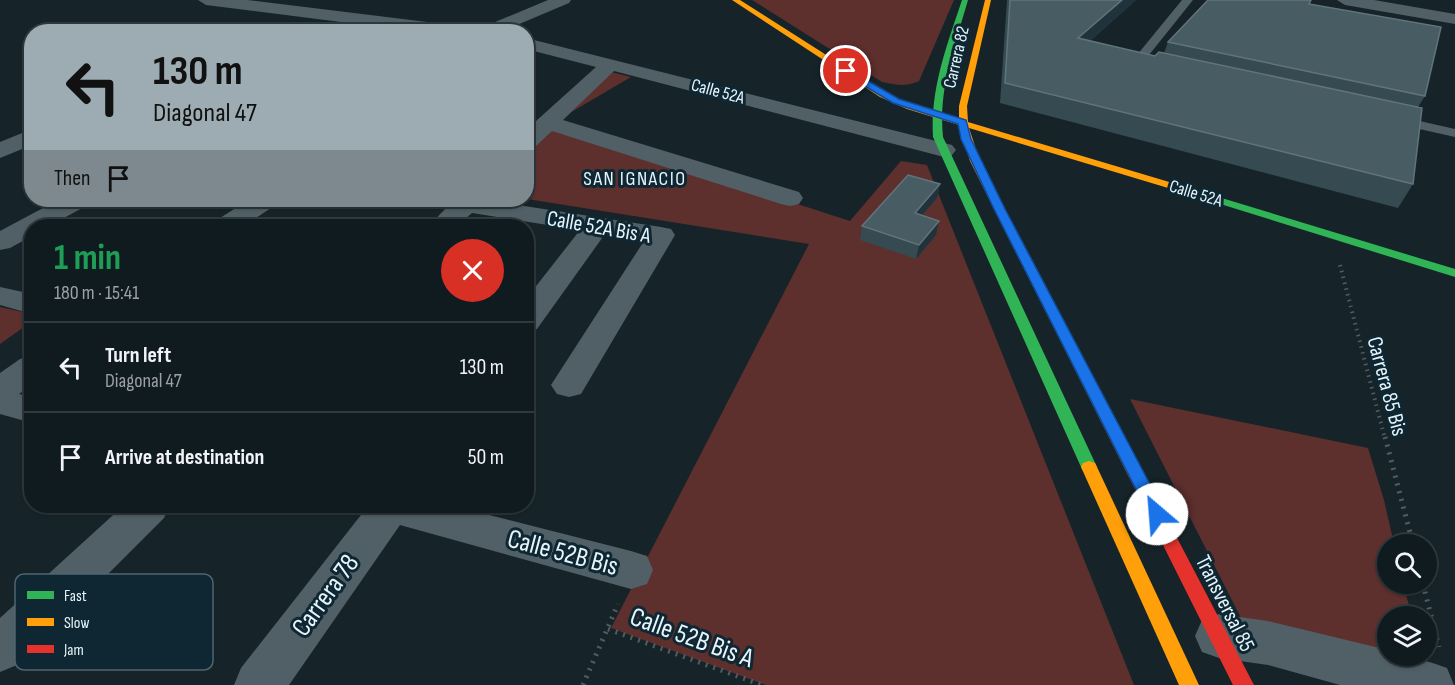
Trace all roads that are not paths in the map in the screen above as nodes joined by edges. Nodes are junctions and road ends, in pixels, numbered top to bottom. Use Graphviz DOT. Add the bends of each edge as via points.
graph roads {
  1 [pos="563,0"];
  2 [pos="735,0"];
  3 [pos="965,0"];
  4 [pos="988,0"];
  5 [pos="1188,0"];
  6 [pos="1345,0"];
  7 [pos="214,1"];
  8 [pos="366,3"];
  9 [pos="292,11"];
  10 [pos="327,15"];
  11 [pos="1455,18"];
  12 [pos="266,23"];
  13 [pos="370,24"];
  14 [pos="503,24"];
  15 [pos="534,45"];
  16 [pos="611,63"];
  17 [pos="1178,71"];
  18 [pos="936,115"];
  19 [pos="1374,115"];
  20 [pos="547,122"];
  21 [pos="962,122"];
  22 [pos="1455,133"];
  23 [pos="534,135"];
  24 [pos="24,140"];
  25 [pos="944,150"];
  26 [pos="0,151"];
  27 [pos="790,198"];
  28 [pos="65,207"];
  29 [pos="254,207"];
  30 [pos="463,207"];
  31 [pos="496,207"];
  32 [pos="43,219"];
  33 [pos="237,219"];
  34 [pos="450,219"];
  35 [pos="598,225"];
  36 [pos="24,229"];
  37 [pos="0,242"];
  38 [pos="1455,273"];
  39 [pos="0,296"];
  40 [pos="24,302"];
  41 [pos="534,311"];
  42 [pos="24,374"];
  43 [pos="569,385"];
  44 [pos="0,390"];
  45 [pos="0,401"];
  46 [pos="24,408"];
  47 [pos="143,513"];
  48 [pos="387,513"];
  49 [pos="418,513"];
  50 [pos="631,570"];
  51 [pos="79,574"];
  52 [pos="15,635"];
  53 [pos="1219,636"];
  54 [pos="0,649"];
  55 [pos="1435,668"];
  56 [pos="259,685"];
  57 [pos="1189,685"];
  58 [pos="1244,685"];
  1 -- 14 [label="street"];
  2 -- 18 [label="street, Calle 52A" via="883,95"];
  3 -- 18 [label="street, Carrera 82"];
  4 -- 21 [label="street, Carrera 82"];
  5 -- 17 [label="lane" via="1143,55 1144,61"];
  6 -- 11 [label="street"];
  7 -- 9 [label="street"];
  8 -- 10 [label="street"];
  9 -- 10 [label="street"];
  9 -- 12 [label="street"];
  10 -- 13 [label="street"];
  15 -- 16 [label="street, Calle 52A"];
  16 -- 20 [label="street"];
  16 -- 25 [label="street, Calle 52A"];
  18 -- 21 [label="street, Calle 52A"];
  18 -- 25 [label="street" via="936,129"];
  19 -- 22 [label="lane"];
  20 -- 23 [label="street"];
  20 -- 27 [label="street"];
  21 -- 38 [label="street, Calle 52A"];
  21 -- 53 [label="street, Transversal 85" via="999,209"];
  24 -- 26 [label="street"];
  25 -- 57 [label="street"];
  28 -- 32 [label="street"];
  29 -- 33 [label="street"];
  30 -- 34 [label="street"];
  31 -- 35 [label="street, Calle 52A Bis A"];
  35 -- 41 [label="street"];
  35 -- 43 [label="street, Calle 52A Bis A" via="661,235"];
  36 -- 37 [label="street"];
  39 -- 40 [label="street"];
  42 -- 44 [label="street"];
  45 -- 46 [label="street"];
  47 -- 51 [label="street"];
  48 -- 56 [label="street, Carrera 78"];
  49 -- 50 [label="street, Calle 52B Bis"];
  52 -- 54 [label="street"];
  53 -- 55 [label="street"];
  53 -- 58 [label="street, Transversal 85"];
}
